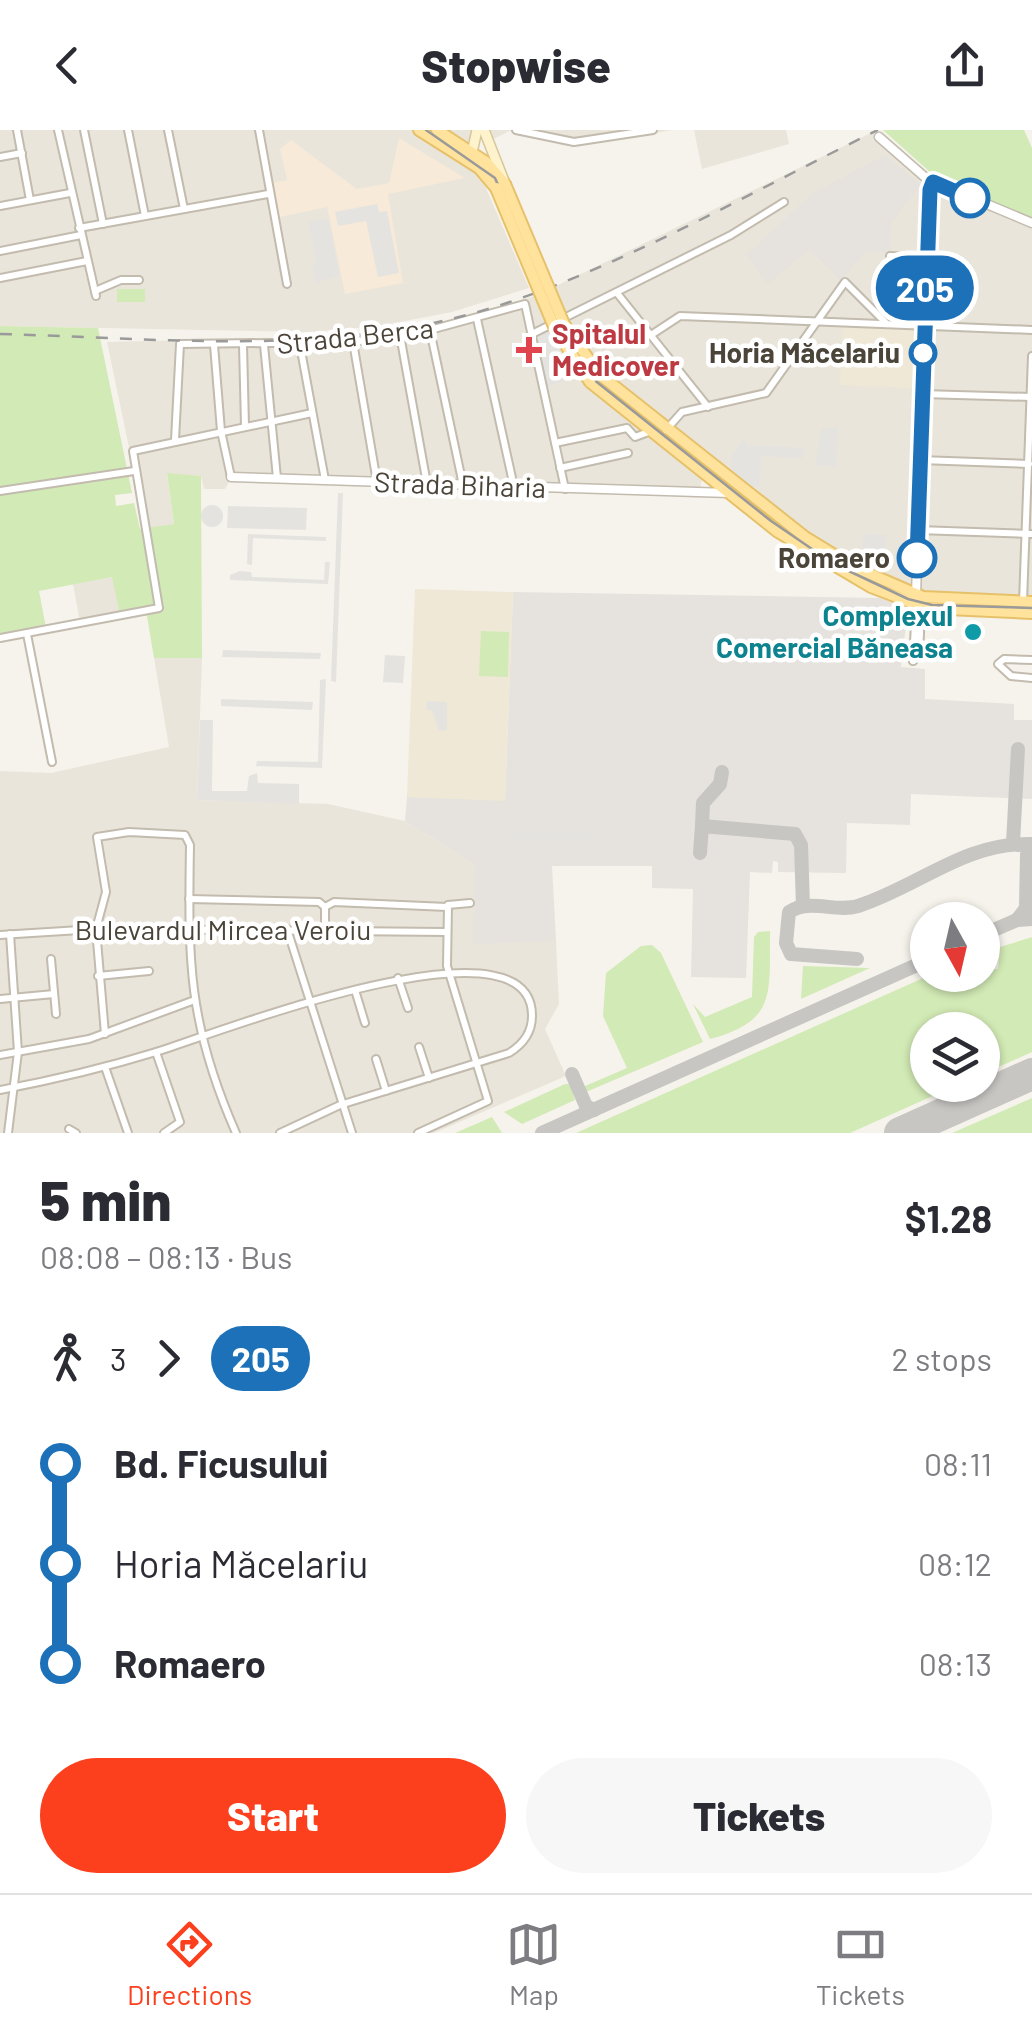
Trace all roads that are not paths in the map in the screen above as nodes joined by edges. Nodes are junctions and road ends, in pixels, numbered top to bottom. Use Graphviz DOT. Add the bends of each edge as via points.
graph roads {
  1 [pos="17,130"];
  2 [pos="58,130"];
  3 [pos="84,130"];
  4 [pos="128,130"];
  5 [pos="168,130"];
  6 [pos="259,130"];
  7 [pos="419,130"];
  8 [pos="437,130"];
  9 [pos="517,130"];
  10 [pos="653,130"];
  11 [pos="479,133"];
  12 [pos="537,133"];
  13 [pos="879,136"];
  14 [pos="460,145"];
  15 [pos="22,153"];
  16 [pos="0,156"];
  17 [pos="471,157"];
  18 [pos="933,182"];
  19 [pos="501,186"];
  20 [pos="70,193"];
  21 [pos="268,194"];
  22 [pos="30,200"];
  23 [pos="784,202"];
  24 [pos="0,206"];
  25 [pos="184,210"];
  26 [pos="145,216"];
  27 [pos="1032,223"];
  28 [pos="103,224"];
  29 [pos="80,232"];
  30 [pos="0,251"];
  31 [pos="890,256"];
  32 [pos="926,258"];
  33 [pos="87,260"];
  34 [pos="0,278"];
  35 [pos="138,280"];
  36 [pos="287,284"];
  37 [pos="616,293"];
  38 [pos="477,318"];
  39 [pos="815,321"];
  40 [pos="888,324"];
  41 [pos="924,326"];
  42 [pos="430,330"];
  43 [pos="1032,330"];
  44 [pos="532,334"];
  45 [pos="400,335"];
  46 [pos="652,335"];
  47 [pos="353,342"];
  48 [pos="300,344"];
  49 [pos="214,345"];
  50 [pos="243,345"];
  51 [pos="264,345"];
  52 [pos="1032,356"];
  53 [pos="922,394"];
  54 [pos="1031,398"];
  55 [pos="708,407"];
  56 [pos="312,412"];
  57 [pos="271,420"];
  58 [pos="244,426"];
  59 [pos="221,431"];
  60 [pos="660,432"];
  61 [pos="174,440"];
  62 [pos="555,444"];
  63 [pos="628,453"];
  64 [pos="920,460"];
  65 [pos="1030,464"];
  66 [pos="560,468"];
  67 [pos="134,470"];
  68 [pos="701,470"];
  69 [pos="231,477"];
  70 [pos="277,478"];
  71 [pos="324,480"];
  72 [pos="377,482"];
  73 [pos="427,484"];
  74 [pos="463,485"];
  75 [pos="514,487"];
  76 [pos="565,488"];
  77 [pos="0,491"];
  78 [pos="689,493"];
  79 [pos="728,493"];
  80 [pos="918,530"];
  81 [pos="1028,534"];
  82 [pos="916,601"];
  83 [pos="1027,602"];
  84 [pos="1032,613"];
  85 [pos="28,634"];
  86 [pos="0,638"];
  87 [pos="1032,660"];
  88 [pos="1032,678"];
  89 [pos="52,762"];
  90 [pos="189,899"];
  91 [pos="470,903"];
  92 [pos="325,907"];
  93 [pos="447,908"];
  94 [pos="96,929"];
  95 [pos="287,929"];
  96 [pos="189,930"];
  97 [pos="324,930"];
  98 [pos="447,932"];
  99 [pos="10,934"];
  100 [pos="0,935"];
  101 [pos="51,959"];
  102 [pos="149,971"];
  103 [pos="449,973"];
  104 [pos="98,976"];
  105 [pos="398,978"];
  106 [pos="355,990"];
  107 [pos="54,994"];
  108 [pos="18,998"];
  109 [pos="0,1000"];
  110 [pos="192,1002"];
  111 [pos="309,1005"];
  112 [pos="408,1008"];
  113 [pos="56,1014"];
  114 [pos="365,1022"];
  115 [pos="105,1034"];
  116 [pos="200,1039"];
  117 [pos="419,1047"];
  118 [pos="18,1052"];
  119 [pos="156,1052"];
  120 [pos="0,1055"];
  121 [pos="376,1059"];
  122 [pos="476,1063"];
  123 [pos="105,1068"];
  124 [pos="429,1078"];
  125 [pos="14,1087"];
  126 [pos="0,1090"];
  127 [pos="386,1092"];
  128 [pos="340,1105"];
  129 [pos="8,1133"];
  130 [pos="128,1133"];
  131 [pos="164,1133"];
  132 [pos="236,1133"];
  133 [pos="280,1133"];
  134 [pos="352,1133"];
  135 [pos="418,1133"];
  1 -- 15 [label="street"];
  2 -- 20 [label="street"];
  3 -- 28 [label="street"];
  4 -- 26 [label="street"];
  5 -- 25 [label="street"];
  6 -- 21 [label="street"];
  7 -- 17 [label="main road"];
  8 -- 14 [label="main road"];
  9 -- 12 [label="street"];
  10 -- 12 [label="street" via="582,142"];
  11 -- 14 [label="main road"];
  11 -- 17 [label="main road"];
  11 -- 19 [label="main road"];
  13 -- 18 [label="street"];
  14 -- 17 [label="main road"];
  15 -- 16 [label="street"];
  15 -- 22 [label="street"];
  17 -- 19 [label="main road"];
  18 -- 27 [label="street"];
  18 -- 32 [label="street"];
  19 -- 60 [label="main road, bridge" via="595,378"];
  20 -- 22 [label="street"];
  20 -- 29 [label="street"];
  21 -- 25 [label="street"];
  21 -- 36 [label="street"];
  22 -- 24 [label="street"];
  23 -- 37 [label="street"];
  25 -- 26 [label="street"];
  26 -- 28 [label="street"];
  28 -- 29 [label="street"];
  29 -- 30 [label="street"];
  29 -- 33 [label="street"];
  31 -- 32 [label="street"];
  32 -- 41 [label="street"];
  33 -- 34 [label="street"];
  33 -- 35 [label="street" via="96,293 121,280"];
  37 -- 44 [label="street"];
  37 -- 46 [label="street"];
  38 -- 42 [label="street, Strada Berca"];
  38 -- 44 [label="street, Strada Berca" via="526,306"];
  38 -- 75 [label="street"];
  39 -- 40 [label="street"];
  39 -- 40 [label="street" via="847,281"];
  39 -- 46 [label="street" via="680,316"];
  39 -- 55 [label="street" via="766,393"];
  40 -- 41 [label="street"];
  41 -- 43 [label="street"];
  41 -- 53 [label="street"];
  42 -- 45 [label="street, Strada Berca"];
  42 -- 74 [label="street"];
  44 -- 62 [label="street"];
  45 -- 47 [label="street, Strada Berca"];
  45 -- 73 [label="street"];
  46 -- 55 [label="street"];
  47 -- 48 [label="street, Strada Berca"];
  47 -- 72 [label="street"];
  48 -- 51 [label="street, Strada Berca"];
  48 -- 56 [label="street"];
  49 -- 50 [label="street, Strada Berca"];
  49 -- 59 [label="street"];
  49 -- 61 [label="street, Strada Berca" via="180,344"];
  50 -- 51 [label="street, Strada Berca"];
  50 -- 58 [label="street"];
  51 -- 57 [label="street"];
  52 -- 54 [label="street"];
  53 -- 54 [label="street"];
  53 -- 64 [label="street"];
  54 -- 65 [label="street"];
  55 -- 60 [label="street" via="680,413"];
  56 -- 57 [label="street"];
  56 -- 71 [label="street"];
  57 -- 58 [label="street"];
  57 -- 70 [label="street"];
  58 -- 59 [label="street"];
  59 -- 61 [label="street"];
  59 -- 69 [label="street"];
  60 -- 62 [label="street" via="635,437 627,428"];
  60 -- 68 [label="main road"];
  60 -- 82 [label="main road" via="822,550"];
  61 -- 67 [label="street" via="137,448"];
  62 -- 66 [label="street"];
  63 -- 66 [label="street"];
  64 -- 65 [label="street"];
  64 -- 80 [label="street"];
  65 -- 81 [label="street"];
  66 -- 76 [label="street"];
  67 -- 77 [label="street"];
  67 -- 85 [label="street" via="159,596 155,612"];
  68 -- 78 [label="street" via="702,486"];
  68 -- 79 [label="main road"];
  69 -- 70 [label="street, Strada Biharia"];
  70 -- 71 [label="street, Strada Biharia"];
  71 -- 72 [label="street, Strada Biharia"];
  72 -- 73 [label="street, Strada Biharia"];
  73 -- 74 [label="street, Strada Biharia"];
  74 -- 75 [label="street, Strada Biharia"];
  75 -- 76 [label="street, Strada Biharia"];
  76 -- 78 [label="street, Strada Biharia"];
  78 -- 79 [label="street, Strada Biharia"];
  79 -- 82 [label="main road" via="816,557"];
  80 -- 81 [label="street"];
  80 -- 82 [label="street"];
  81 -- 83 [label="street"];
  82 -- 82 [label="street" via="912,610 913,661 919,654"];
  82 -- 83 [label="main road"];
  82 -- 84 [label="main road"];
  85 -- 86 [label="street"];
  85 -- 89 [label="street"];
  87 -- 88 [label="street" via="998,664 1011,676"];
  90 -- 92 [label="street"];
  90 -- 94 [label="street" via="189,838 100,832 106,902"];
  90 -- 96 [label="street"];
  91 -- 93 [label="street"];
  92 -- 93 [label="street" via="334,902"];
  92 -- 97 [label="street"];
  93 -- 98 [label="street"];
  94 -- 96 [label="street, Bulevardul Mircea Veroiu"];
  94 -- 99 [label="street, Bulevardul Mircea Veroiu"];
  94 -- 104 [label="street"];
  95 -- 96 [label="street, Bulevardul Mircea Veroiu"];
  95 -- 97 [label="street, Bulevardul Mircea Veroiu"];
  95 -- 111 [label="street"];
  96 -- 110 [label="street"];
  97 -- 98 [label="street, Bulevardul Mircea Veroiu"];
  98 -- 103 [label="street"];
  99 -- 100 [label="street, Bulevardul Mircea Veroiu"];
  99 -- 108 [label="street"];
  101 -- 107 [label="street"];
  102 -- 104 [label="street"];
  103 -- 105 [label="street"];
  103 -- 122 [label="street"];
  103 -- 122 [label="street" via="500,974 531,1002 524,1041"];
  104 -- 115 [label="street"];
  105 -- 106 [label="street"];
  105 -- 112 [label="street"];
  106 -- 111 [label="street"];
  106 -- 114 [label="street"];
  107 -- 108 [label="street"];
  107 -- 113 [label="street"];
  108 -- 109 [label="street"];
  108 -- 118 [label="street"];
  110 -- 115 [label="street"];
  110 -- 116 [label="street"];
  111 -- 116 [label="street"];
  111 -- 128 [label="street"];
  115 -- 118 [label="street"];
  116 -- 119 [label="street"];
  116 -- 132 [label="street"];
  117 -- 124 [label="street"];
  118 -- 120 [label="street"];
  118 -- 125 [label="street"];
  119 -- 123 [label="street"];
  119 -- 131 [label="street" via="180,1122"];
  121 -- 127 [label="street"];
  122 -- 124 [label="street"];
  122 -- 135 [label="street" via="488,1102"];
  123 -- 125 [label="street"];
  123 -- 130 [label="street"];
  124 -- 127 [label="street"];
  125 -- 126 [label="street"];
  125 -- 129 [label="street"];
  127 -- 128 [label="street"];
  128 -- 133 [label="street"];
  128 -- 134 [label="street"];
}
